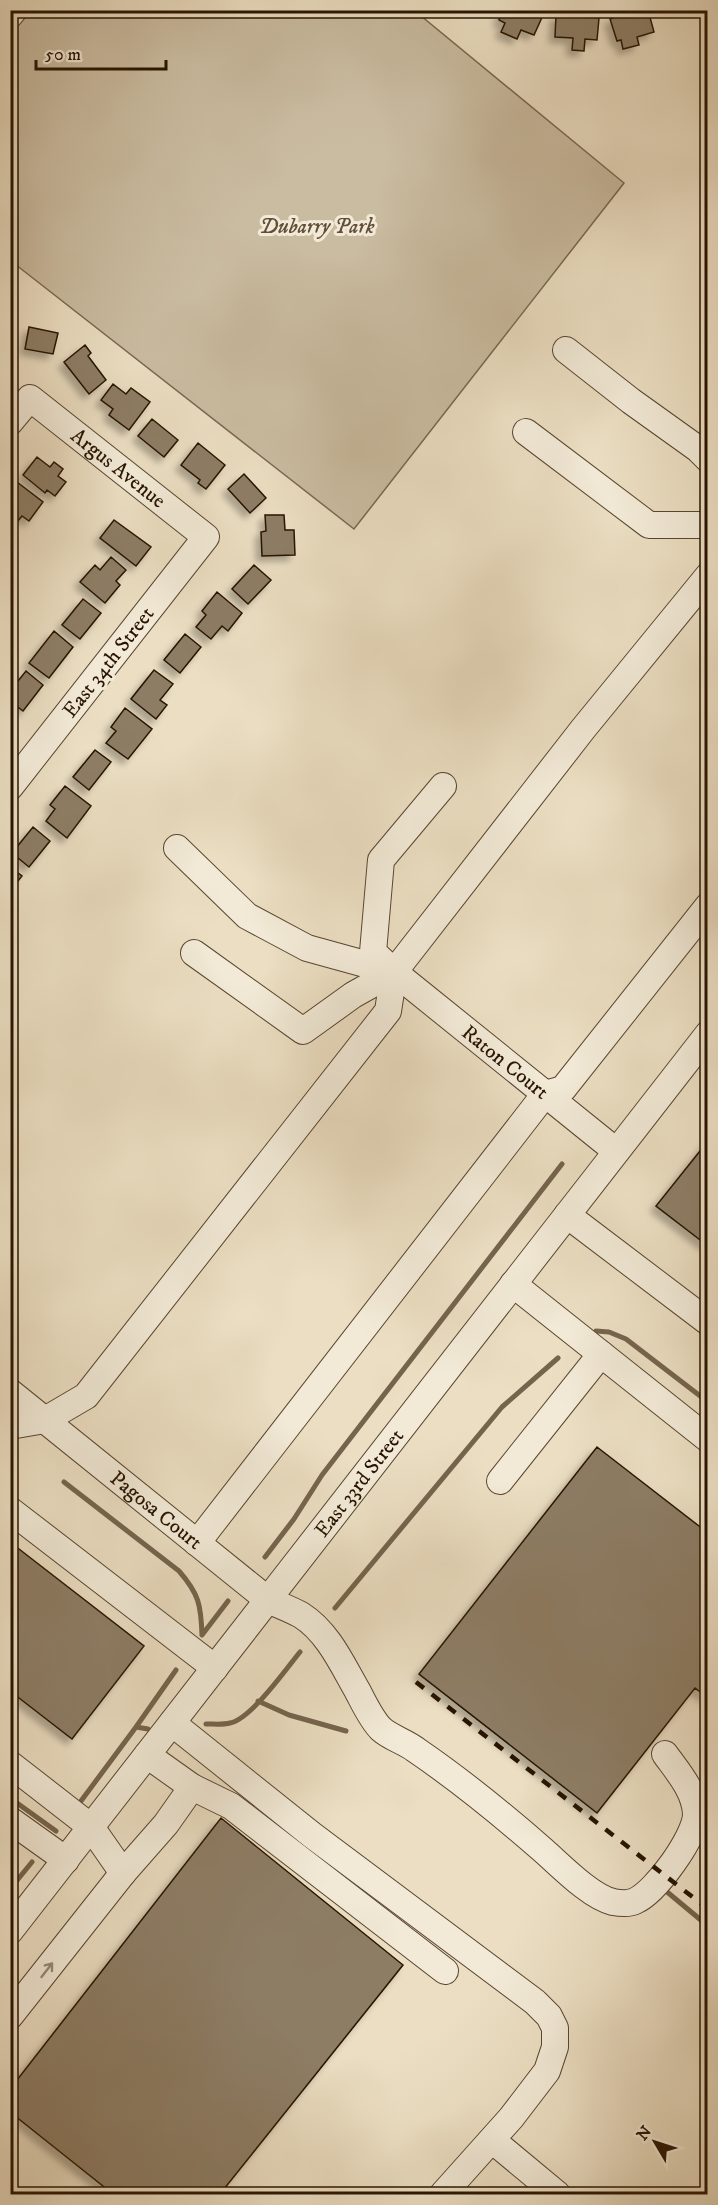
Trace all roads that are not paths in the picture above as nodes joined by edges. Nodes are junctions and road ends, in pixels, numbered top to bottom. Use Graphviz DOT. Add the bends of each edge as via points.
graph roads {
  1 [pos="14,10"];
  2 [pos="10,15"];
  3 [pos="566,350"];
  4 [pos="10,422"];
  5 [pos="526,432"];
  6 [pos="708,459"];
  7 [pos="708,525"];
  8 [pos="206,537"];
  9 [pos="708,576"];
  10 [pos="443,786"];
  11 [pos="10,787"];
  12 [pos="177,848"];
  13 [pos="708,906"];
  14 [pos="194,953"];
  15 [pos="394,972"];
  16 [pos="708,1034"];
  17 [pos="545,1094"];
  18 [pos="616,1151"];
  19 [pos="567,1215"];
  20 [pos="513,1284"];
  21 [pos="708,1322"];
  22 [pos="601,1354"];
  23 [pos="10,1392"];
  24 [pos="45,1420"];
  25 [pos="10,1426"];
  26 [pos="708,1440"];
  27 [pos="500,1481"];
  28 [pos="10,1510"];
  29 [pos="197,1543"];
  30 [pos="268,1600"];
  31 [pos="215,1668"];
  32 [pos="172,1723"];
  33 [pos="665,1754"];
  34 [pos="147,1755"];
  35 [pos="10,1764"];
  36 [pos="192,1788"];
  37 [pos="10,1820"];
  38 [pos="91,1827"];
  39 [pos="66,1860"];
  40 [pos="123,1873"];
  41 [pos="10,1931"];
  42 [pos="445,1971"];
  43 [pos="10,2016"];
  44 [pos="492,2140"];
  45 [pos="443,2194"];
  46 [pos="557,2194"];
  1 -- 2 [label="street"];
  3 -- 6 [label="street"];
  4 -- 8 [label="street, Argus Avenue" via="30,398"];
  5 -- 7 [label="street" via="649,525"];
  8 -- 11 [label="street, East 34th Street"];
  9 -- 15 [label="street" via="582,729"];
  10 -- 15 [label="street, Raton Court" via="381,860 373,952"];
  12 -- 15 [label="street" via="247,916 307,948"];
  13 -- 17 [label="street" via="563,1089"];
  14 -- 15 [label="street" via="303,1031 353,995"];
  15 -- 17 [label="street, Raton Court"];
  15 -- 24 [label="street" via="388,1011 86,1396"];
  16 -- 18 [label="street, East 33rd Street"];
  17 -- 18 [label="street, Raton Court"];
  17 -- 29 [label="street"];
  18 -- 19 [label="street, East 33rd Street"];
  19 -- 20 [label="street, East 33rd Street"];
  19 -- 21 [label="street"];
  20 -- 22 [label="street"];
  20 -- 30 [label="street, East 33rd Street"];
  22 -- 26 [label="street"];
  22 -- 27 [label="street"];
  23 -- 24 [label="street, Pagosa Court"];
  24 -- 25 [label="street"];
  24 -- 29 [label="street, Pagosa Court"];
  28 -- 31 [label="street"];
  29 -- 30 [label="street, Pagosa Court"];
  30 -- 31 [label="street, East 33rd Street"];
  30 -- 33 [label="street, Pagosa Court" via="301,1616 326,1638 382,1729 416,1749 571,1874 611,1901 636,1901 654,1886 694,1825 693,1799"];
  31 -- 32 [label="street, East 33rd Street"];
  32 -- 34 [label="street, East 33rd Street"];
  32 -- 44 [label="street" via="549,2016 555,2028 555,2047 547,2071"];
  34 -- 36 [label="street"];
  34 -- 38 [label="street, East 33rd Street"];
  35 -- 38 [label="street"];
  36 -- 40 [label="street"];
  36 -- 42 [label="street" via="231,1806"];
  37 -- 39 [label="street"];
  38 -- 39 [label="street, East 33rd Street"];
  38 -- 40 [label="street"];
  39 -- 41 [label="street, East 33rd Street"];
  43 -- 40 [label="street, one-way"];
  44 -- 45 [label="street"];
  44 -- 46 [label="street"];
}
